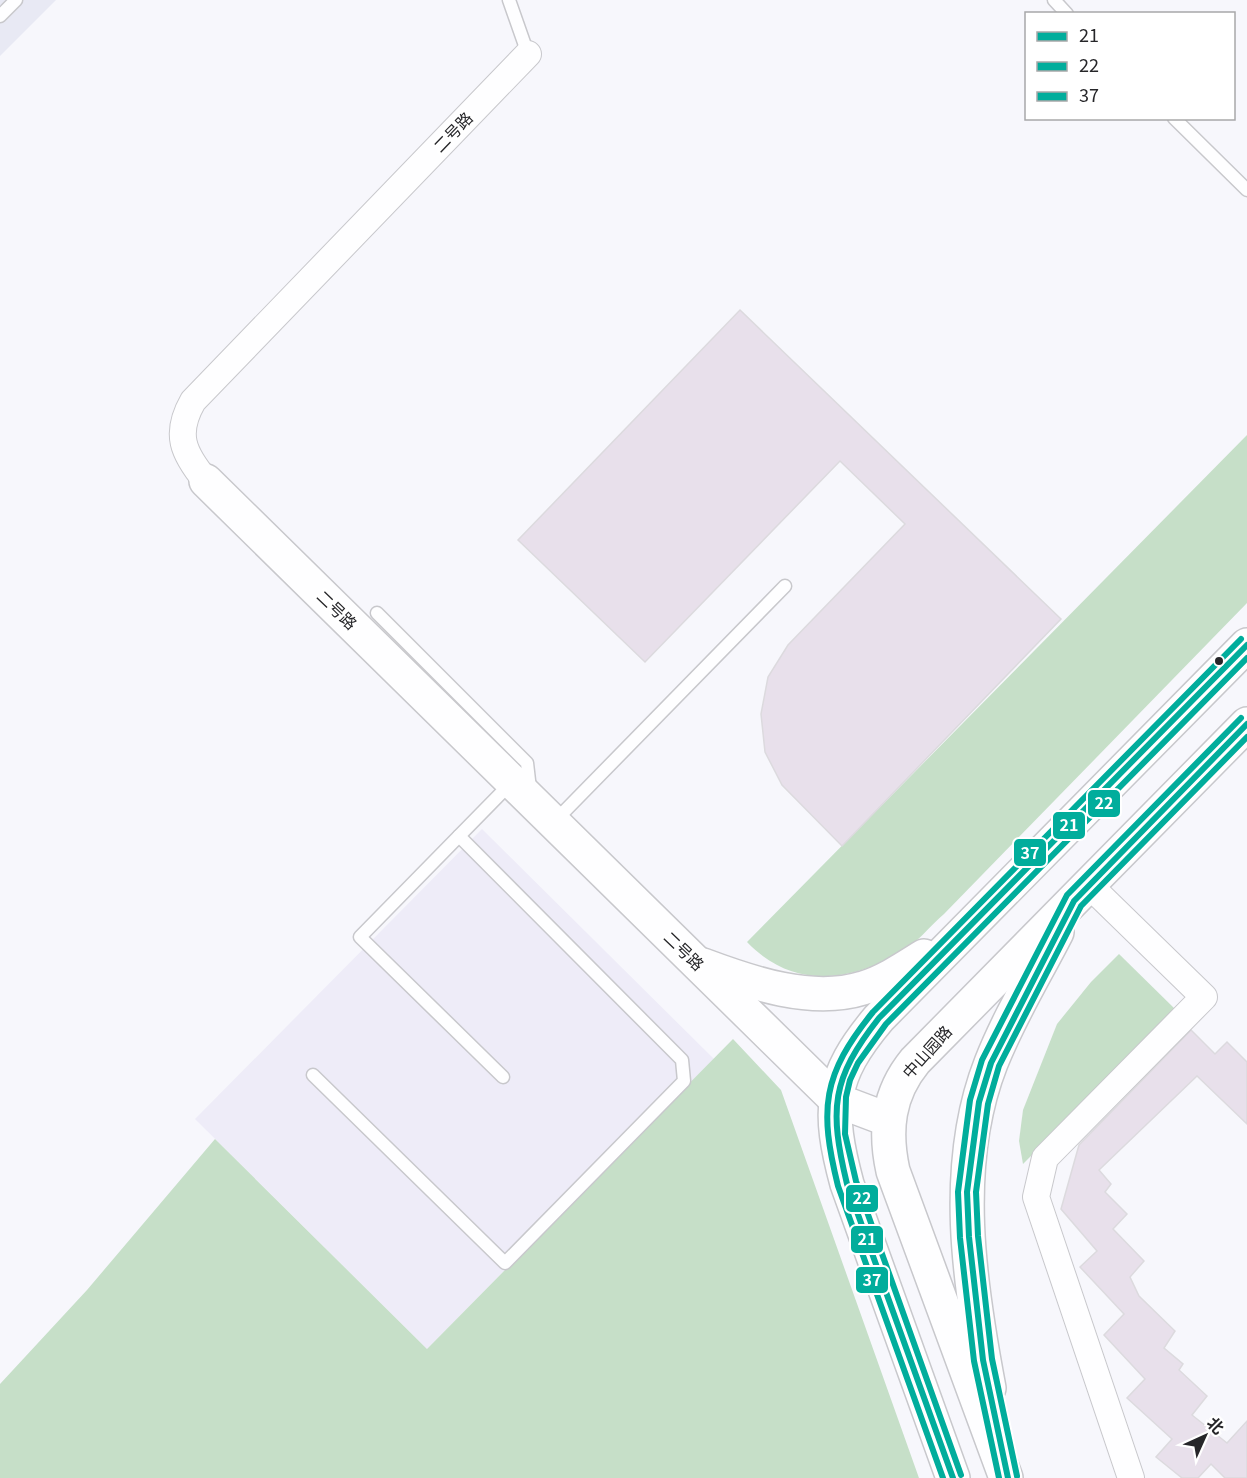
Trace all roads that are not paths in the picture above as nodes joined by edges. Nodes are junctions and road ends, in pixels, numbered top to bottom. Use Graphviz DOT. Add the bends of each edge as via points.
graph roads {
  1 [pos="16,0"];
  2 [pos="509,0"];
  3 [pos="1054,0"];
  4 [pos="1065,12"];
  5 [pos="0,16"];
  6 [pos="528,54"];
  7 [pos="1176,120"];
  8 [pos="1247,190"];
  9 [pos="206,481"];
  10 [pos="785,586"];
  11 [pos="376,612"];
  12 [pos="1247,645"];
  13 [pos="1247,724"];
  14 [pos="532,802"];
  15 [pos="459,836"];
  16 [pos="1081,893"];
  17 [pos="969,927"];
  18 [pos="696,963"];
  19 [pos="313,1075"];
  20 [pos="503,1077"];
  21 [pos="836,1100"];
  22 [pos="889,1120"];
  23 [pos="953,1478"];
  24 [pos="1007,1478"];
  25 [pos="1131,1478"];
  1 -- 5 [label="lane"];
  2 -- 6 [label="lane"];
  3 -- 4 [label="lane"];
  6 -- 9 [label="street, 二号路" via="193,400 181,432 184,448"];
  7 -- 8 [label="lane"];
  9 -- 14 [label="main road, 二号路"];
  10 -- 14 [label="lane"];
  11 -- 14 [label="lane" via="527,763"];
  12 -- 17 [label="main road"];
  13 -- 16 [label="main road, 中山园路"];
  14 -- 15 [label="lane"];
  14 -- 18 [label="main road, 二号路"];
  15 -- 19 [label="lane" via="682,1060 684,1081 505,1263"];
  15 -- 20 [label="lane" via="360,937"];
  16 -- 22 [label="main road, 中山园路" via="915,1061 893,1097"];
  16 -- 24 [label="main road" via="991,1063 971,1150 967,1192 973,1281 983,1360"];
  16 -- 25 [label="street" via="1204,997 1045,1158 1036,1197"];
  17 -- 18 [label="main road" via="886,978 862,989 836,993 771,986"];
  17 -- 21 [label="main road" via="851,1052"];
  18 -- 21 [label="main road, 二号路"];
  21 -- 22 [label="main road, 二号路"];
  21 -- 23 [label="main road" via="837,1144 847,1184"];
  22 -- 24 [label="main road, 中山园路" via="888,1148 893,1171"];
}
